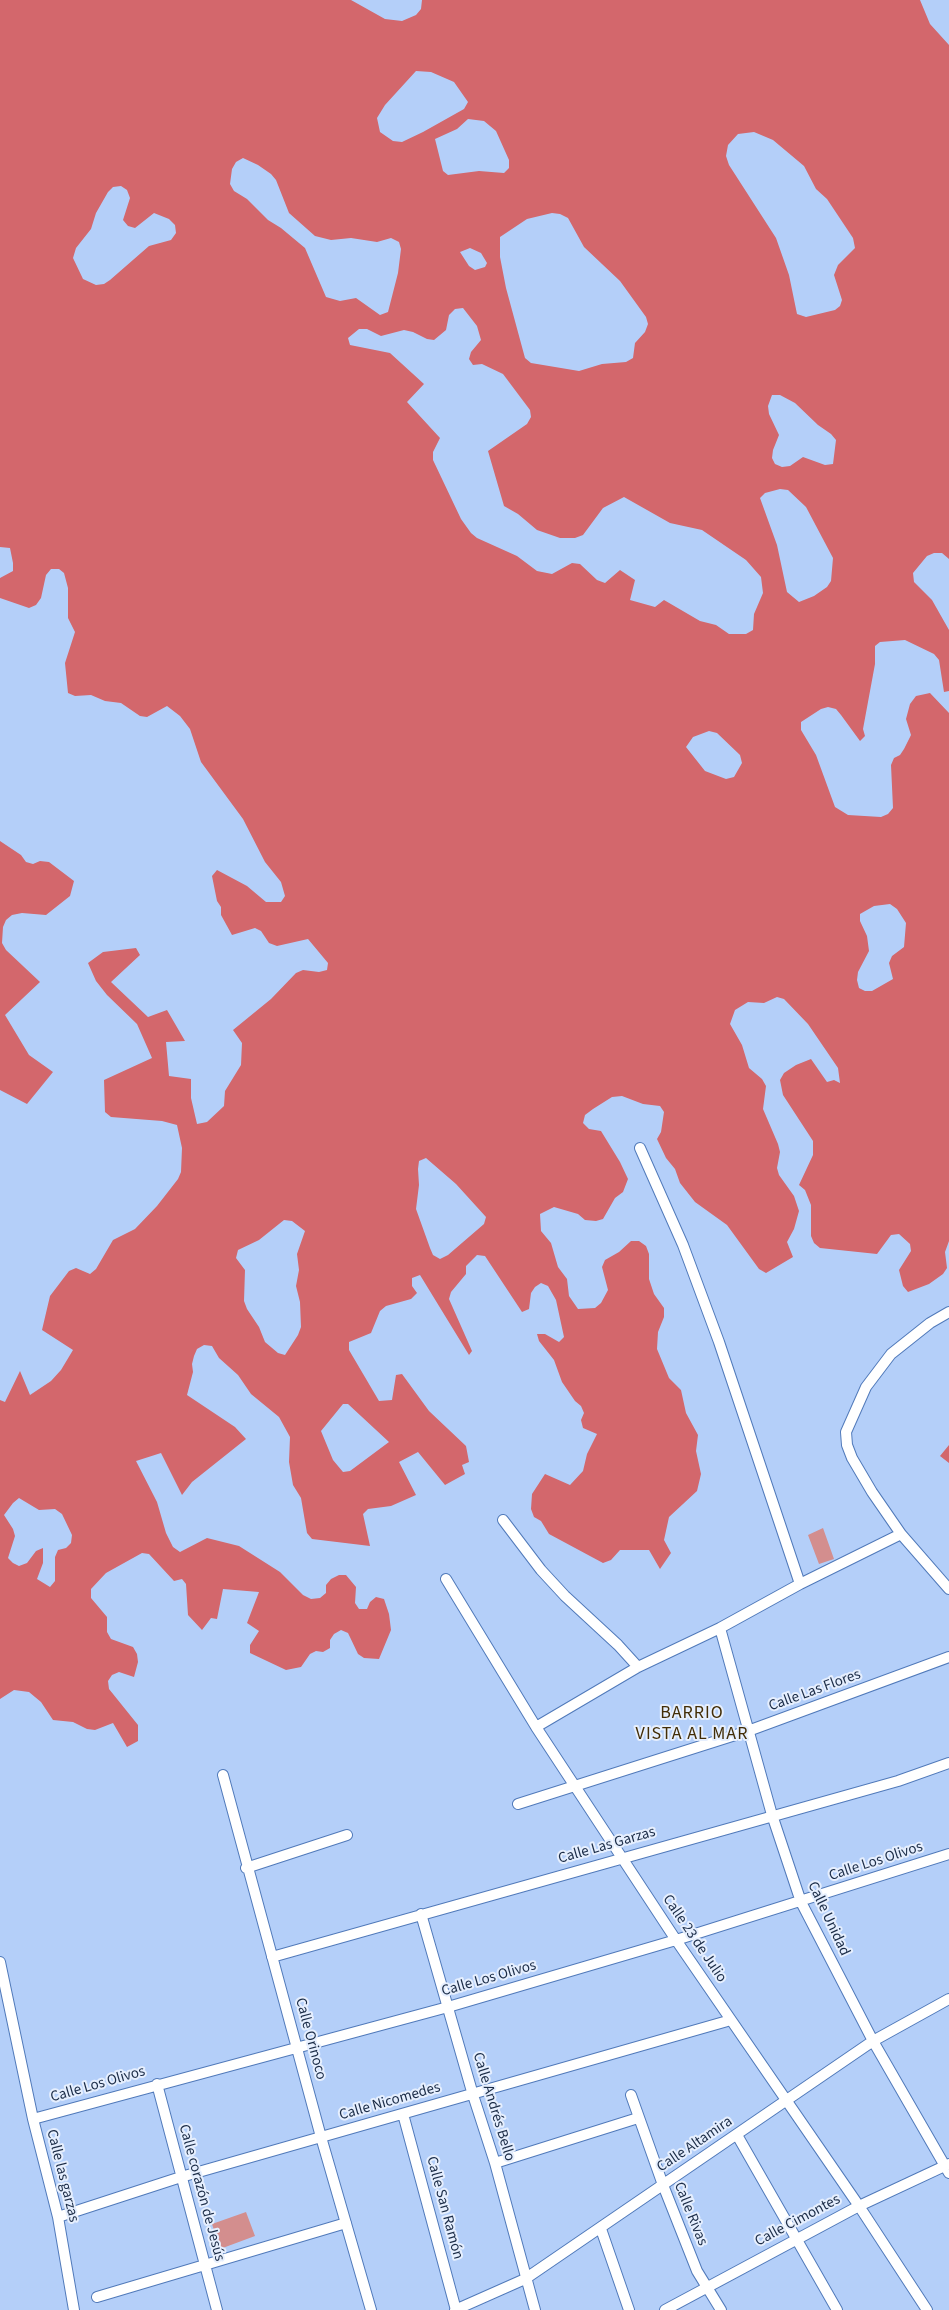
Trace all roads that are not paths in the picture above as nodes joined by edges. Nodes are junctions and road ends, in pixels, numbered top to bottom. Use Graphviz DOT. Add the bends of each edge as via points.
graph roads {
  1 [pos="640,1148"];
  2 [pos="949,1312"];
  3 [pos="503,1520"];
  4 [pos="901,1534"];
  5 [pos="446,1579"];
  6 [pos="800,1584"];
  7 [pos="949,1589"];
  8 [pos="720,1628"];
  9 [pos="949,1658"];
  10 [pos="638,1667"];
  11 [pos="536,1728"];
  12 [pos="748,1731"];
  13 [pos="949,1763"];
  14 [pos="223,1775"];
  15 [pos="576,1784"];
  16 [pos="518,1804"];
  17 [pos="772,1815"];
  18 [pos="347,1835"];
  19 [pos="949,1854"];
  20 [pos="623,1858"];
  21 [pos="246,1868"];
  22 [pos="801,1902"];
  23 [pos="421,1914"];
  24 [pos="676,1940"];
  25 [pos="272,1957"];
  26 [pos="0,1962"];
  27 [pos="949,1999"];
  28 [pos="448,2007"];
  29 [pos="731,2020"];
  30 [pos="873,2041"];
  31 [pos="297,2047"];
  32 [pos="157,2084"];
  33 [pos="473,2095"];
  34 [pos="631,2096"];
  35 [pos="787,2101"];
  36 [pos="403,2114"];
  37 [pos="638,2118"];
  38 [pos="33,2119"];
  39 [pos="736,2135"];
  40 [pos="320,2137"];
  41 [pos="495,2163"];
  42 [pos="948,2168"];
  43 [pos="182,2177"];
  44 [pos="663,2185"];
  45 [pos="859,2206"];
  46 [pos="58,2217"];
  47 [pos="346,2223"];
  48 [pos="601,2229"];
  49 [pos="796,2238"];
  50 [pos="205,2265"];
  51 [pos="526,2279"];
  52 [pos="707,2288"];
  53 [pos="97,2297"];
  54 [pos="74,2310"];
  55 [pos="217,2310"];
  56 [pos="372,2310"];
  57 [pos="456,2310"];
  58 [pos="534,2310"];
  59 [pos="629,2310"];
  60 [pos="665,2310"];
  61 [pos="721,2310"];
  62 [pos="837,2310"];
  63 [pos="927,2310"];
  1 -- 6 [label="street" via="683,1245 719,1342"];
  2 -- 4 [label="street" via="891,1354 866,1388 846,1432 852,1458"];
  3 -- 10 [label="street" via="541,1570"];
  4 -- 6 [label="street"];
  4 -- 7 [label="street"];
  5 -- 11 [label="street, Calle 23 de Julio"];
  6 -- 8 [label="street"];
  8 -- 10 [label="street"];
  8 -- 12 [label="street, Calle Unidad"];
  9 -- 12 [label="street, Calle Las Flores"];
  10 -- 11 [label="street"];
  11 -- 15 [label="street, Calle 23 de Julio"];
  12 -- 15 [label="street, Calle Las Flores"];
  12 -- 17 [label="street, Calle Unidad"];
  13 -- 17 [label="street, Calle Las Garzas" via="898,1781"];
  14 -- 21 [label="street, Calle Orinoco"];
  15 -- 16 [label="street, Calle Las Flores"];
  15 -- 20 [label="street, Calle 23 de Julio"];
  17 -- 20 [label="street, Calle Las Garzas"];
  17 -- 22 [label="street, Calle Unidad"];
  18 -- 21 [label="street"];
  19 -- 22 [label="street, Calle Los Olivos"];
  20 -- 23 [label="street, Calle Las Garzas"];
  20 -- 24 [label="street, Calle 23 de Julio"];
  21 -- 25 [label="street, Calle Orinoco"];
  22 -- 24 [label="street, Calle Los Olivos"];
  22 -- 30 [label="street, Calle Unidad"];
  23 -- 25 [label="street, Calle Las Garzas"];
  23 -- 28 [label="street, Calle Andrés Bello"];
  24 -- 28 [label="street, Calle Los Olivos"];
  24 -- 29 [label="street, Calle 23 de Julio"];
  25 -- 31 [label="street, Calle Orinoco"];
  26 -- 38 [label="street, Calle las garzas"];
  27 -- 30 [label="street, Calle Altamira"];
  28 -- 31 [label="street, Calle Los Olivos"];
  28 -- 33 [label="street, Calle Andrés Bello"];
  29 -- 33 [label="street, Calle Nicomedes"];
  29 -- 35 [label="street, Calle 23 de Julio"];
  30 -- 35 [label="street, Calle Altamira"];
  30 -- 42 [label="street, Calle Unidad"];
  31 -- 32 [label="street, Calle Los Olivos"];
  31 -- 40 [label="street, Calle Orinoco"];
  32 -- 38 [label="street, Calle Los Olivos"];
  32 -- 43 [label="street, Calle corazón de Jesús"];
  33 -- 36 [label="street, Calle Nicomedes"];
  33 -- 41 [label="street, Calle Andrés Bello"];
  34 -- 37 [label="street, Calle Rivas"];
  35 -- 39 [label="street, Calle Altamira"];
  35 -- 45 [label="street, Calle 23 de Julio"];
  36 -- 40 [label="street, Calle Nicomedes"];
  36 -- 57 [label="street, Calle San Ramón"];
  37 -- 41 [label="street"];
  37 -- 44 [label="street, Calle Rivas"];
  38 -- 46 [label="street, Calle las garzas"];
  39 -- 44 [label="street, Calle Altamira"];
  39 -- 49 [label="street"];
  40 -- 43 [label="street, Calle Nicomedes"];
  40 -- 47 [label="street, Calle Orinoco"];
  41 -- 51 [label="street, Calle Andrés Bello"];
  42 -- 45 [label="street, Calle Cimontes"];
  43 -- 46 [label="street, Calle Nicomedes"];
  43 -- 50 [label="street, Calle corazón de Jesús"];
  44 -- 48 [label="street, Calle Altamira"];
  44 -- 52 [label="street, Calle Rivas" via="697,2271"];
  45 -- 49 [label="street, Calle Cimontes"];
  45 -- 63 [label="street, Calle 23 de Julio"];
  46 -- 54 [label="street, Calle las garzas"];
  47 -- 50 [label="street"];
  47 -- 56 [label="street, Calle Orinoco"];
  48 -- 51 [label="street, Calle Altamira"];
  48 -- 59 [label="street"];
  49 -- 52 [label="street, Calle Cimontes"];
  49 -- 62 [label="street"];
  50 -- 53 [label="street"];
  50 -- 55 [label="street, Calle corazón de Jesús"];
  51 -- 57 [label="street, Calle Altamira"];
  51 -- 58 [label="street, Calle Andrés Bello"];
  52 -- 60 [label="street, Calle Cimontes"];
  52 -- 61 [label="street, Calle Rivas"];
}
